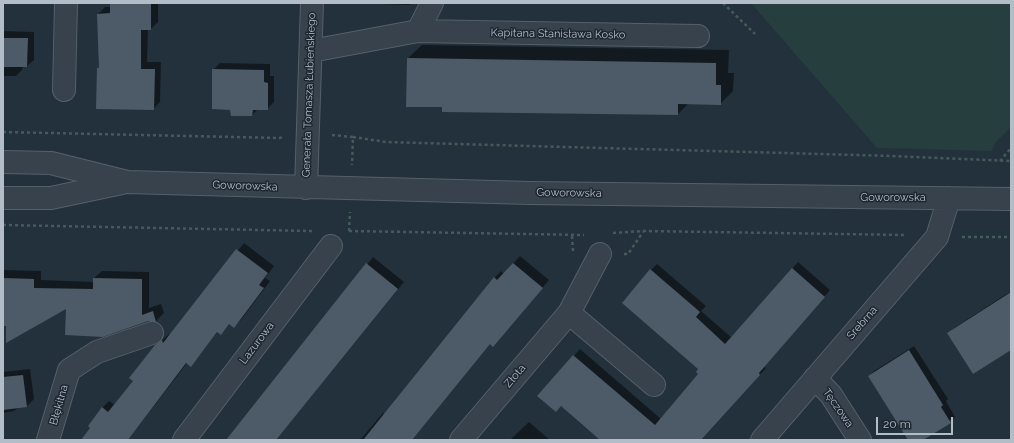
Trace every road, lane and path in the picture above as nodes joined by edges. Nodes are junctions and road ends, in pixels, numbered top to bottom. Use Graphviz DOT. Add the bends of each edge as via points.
graph roads {
  1 [pos="66,3"];
  2 [pos="312,3"];
  3 [pos="432,3"];
  4 [pos="723,3"];
  5 [pos="418,31"];
  6 [pos="755,34"];
  7 [pos="698,36"];
  8 [pos="311,51"];
  9 [pos="64,90"];
  10 [pos="3,132"];
  11 [pos="353,137"];
  12 [pos="280,138"];
  13 [pos="1011,148"];
  14 [pos="1000,161"];
  15 [pos="1011,161"];
  16 [pos="3,162"];
  17 [pos="127,182"];
  18 [pos="306,188"];
  19 [pos="3,198"];
  20 [pos="949,198"];
  21 [pos="1011,199"];
  22 [pos="3,225"];
  23 [pos="643,231"];
  24 [pos="611,233"];
  25 [pos="588,235"];
  26 [pos="331,236"];
  27 [pos="908,240"];
  28 [pos="600,254"];
  29 [pos="628,254"];
  30 [pos="568,313"];
  31 [pos="152,333"];
  32 [pos="815,378"];
  33 [pos="654,385"];
  34 [pos="48,440"];
  35 [pos="184,440"];
  36 [pos="461,440"];
  37 [pos="762,440"];
  38 [pos="860,440"];
  1 -- 9 [label="street"];
  2 -- 8 [label="street, Generała Tomasza Łubieńskiego"];
  3 -- 5 [label="street"];
  4 -- 6 [label="path"];
  5 -- 7 [label="street, Kapitana Stanisława Kosko"];
  5 -- 8 [label="street, Kapitana Stanisława Kosko"];
  8 -- 18 [label="street, Generała Tomasza Łubieńskiego"];
  10 -- 12 [label="path"];
  11 -- 14 [label="path" via="386,142"];
  13 -- 14 [label="path"];
  14 -- 15 [label="path"];
  16 -- 17 [label="street, Goworowska" via="51,163"];
  17 -- 18 [label="street, Goworowska"];
  17 -- 19 [label="street, Goworowska" via="51,198"];
  18 -- 20 [label="street, Goworowska"];
  20 -- 21 [label="street, Goworowska"];
  20 -- 32 [label="street, Srebrna" via="937,237"];
  22 -- 26 [label="path"];
  23 -- 24 [label="path"];
  23 -- 27 [label="path" via="906,234"];
  23 -- 29 [label="path"];
  25 -- 26 [label="path"];
  26 -- 35 [label="street, Lazurowa"];
  28 -- 30 [label="street, Złota"];
  30 -- 33 [label="street"];
  30 -- 36 [label="street, Złota"];
  31 -- 34 [label="street, Błękitna" via="97,352 69,370"];
  32 -- 37 [label="street, Srebrna"];
  32 -- 38 [label="street, Tęczowa" via="831,395"];
}
